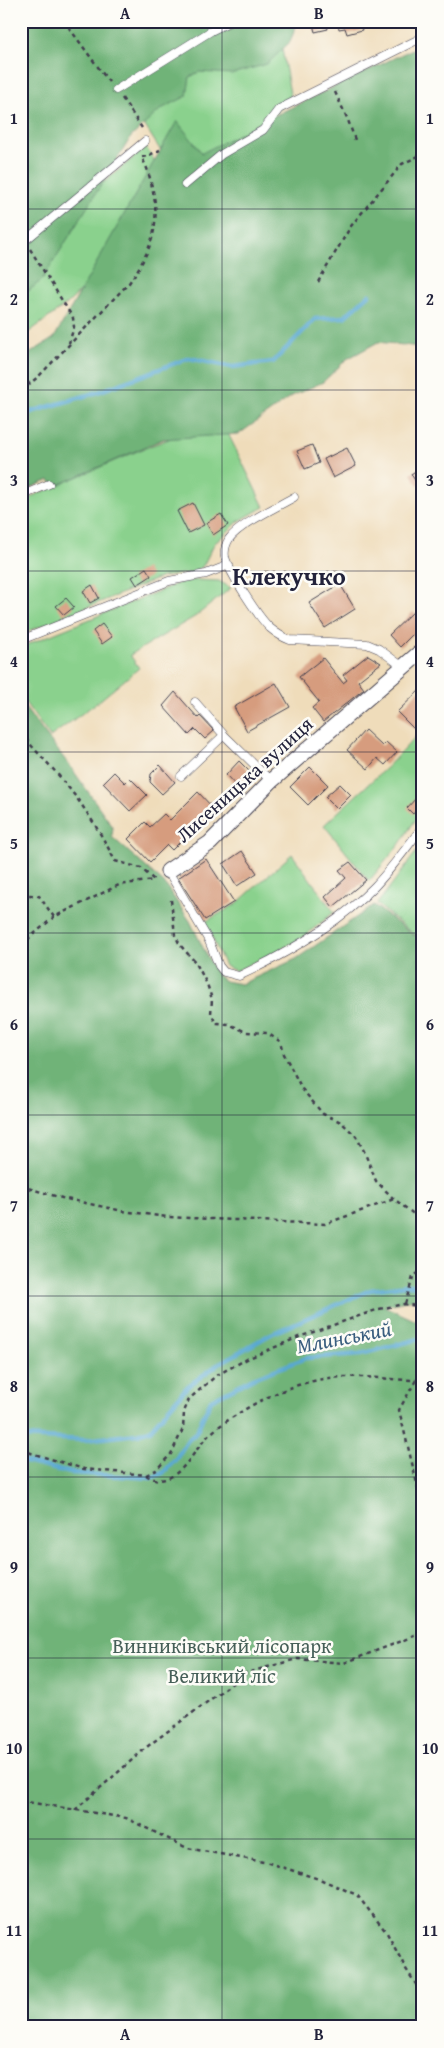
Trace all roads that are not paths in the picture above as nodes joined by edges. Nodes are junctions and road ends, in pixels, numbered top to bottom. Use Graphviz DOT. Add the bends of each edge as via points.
graph roads {
  1 [pos="231,21"];
  2 [pos="423,37"];
  3 [pos="116,90"];
  4 [pos="145,141"];
  5 [pos="185,185"];
  6 [pos="23,243"];
  7 [pos="49,484"];
  8 [pos="21,496"];
  9 [pos="294,497"];
  10 [pos="229,565"];
  11 [pos="21,640"];
  12 [pos="423,650"];
  13 [pos="403,668"];
  14 [pos="195,702"];
  15 [pos="224,735"];
  16 [pos="180,776"];
  17 [pos="271,780"];
  18 [pos="423,826"];
  19 [pos="168,871"];
  1 -- 3 [label="lane"];
  2 -- 5 [label="lane" via="279,110 263,130 222,154"];
  4 -- 6 [label="lane"];
  7 -- 8 [label="lane"];
  9 -- 10 [label="lane" via="230,538 225,551"];
  10 -- 11 [label="lane" via="206,574 169,581"];
  10 -- 13 [label="lane" via="253,608 280,636 303,642 367,644"];
  12 -- 13 [label="street, Лисеницька вулиця"];
  13 -- 17 [label="street, Лисеницька вулиця"];
  14 -- 15 [label="lane"];
  15 -- 16 [label="lane"];
  15 -- 17 [label="lane"];
  17 -- 19 [label="street, Лисеницька вулиця" via="210,843"];
  18 -- 19 [label="lane" via="375,885 352,907 315,936 239,976 224,972 219,966 209,940"];
}
